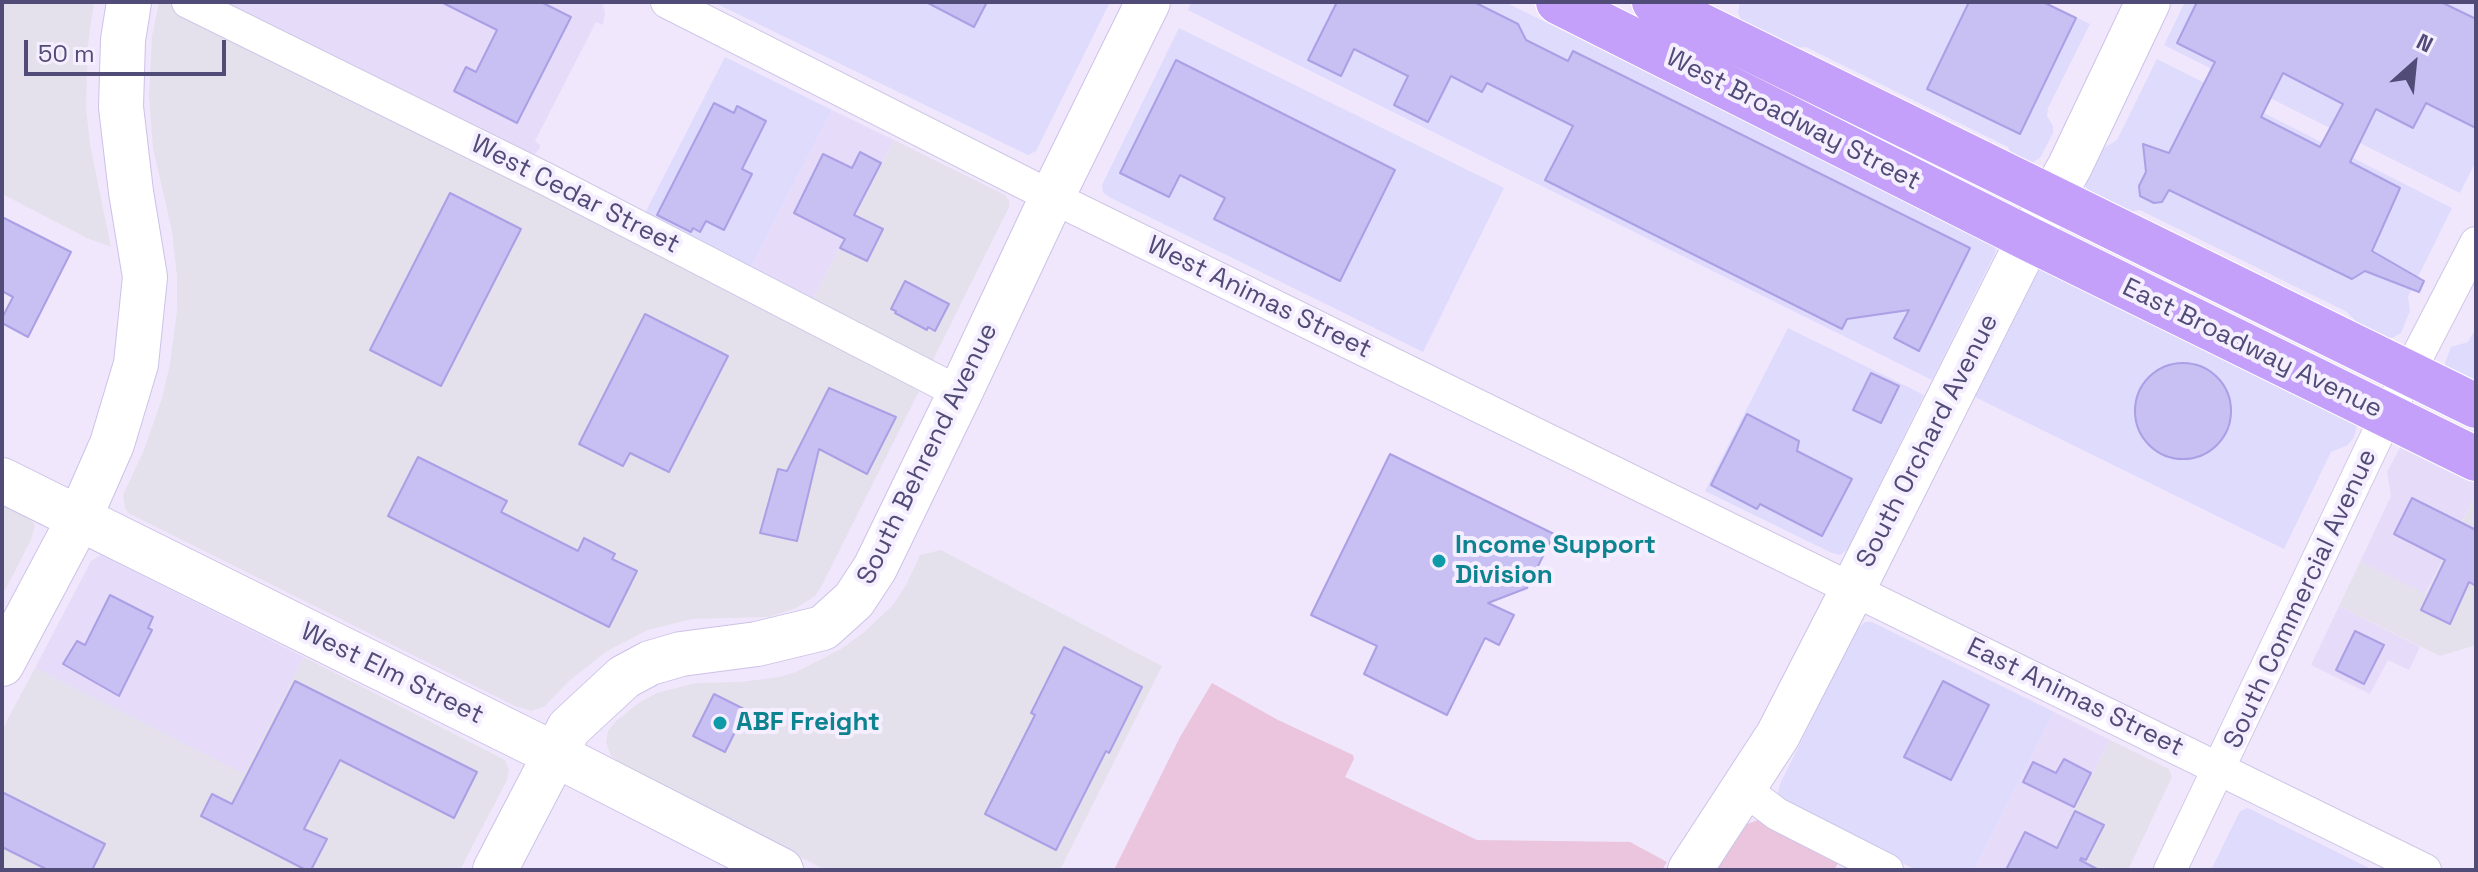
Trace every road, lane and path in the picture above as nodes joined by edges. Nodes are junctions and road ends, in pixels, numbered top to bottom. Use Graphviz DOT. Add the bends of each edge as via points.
graph roads {
  1 [pos="129,2"];
  2 [pos="188,2"];
  3 [pos="667,2"];
  4 [pos="1148,2"];
  5 [pos="1558,2"];
  6 [pos="1654,2"];
  7 [pos="2148,2"];
  8 [pos="1705,13"];
  9 [pos="1681,64"];
  10 [pos="1052,197"];
  11 [pos="2054,198"];
  12 [pos="2029,239"];
  13 [pos="2476,243"];
  14 [pos="2408,373"];
  15 [pos="960,393"];
  16 [pos="2476,406"];
  17 [pos="2387,415"];
  18 [pos="2476,459"];
  19 [pos="2,480"];
  20 [pos="79,519"];
  21 [pos="1853,589"];
  22 [pos="2,664"];
  23 [pos="556,755"];
  24 [pos="2220,769"];
  25 [pos="1744,789"];
  26 [pos="495,870"];
  27 [pos="781,870"];
  28 [pos="1690,870"];
  29 [pos="1887,870"];
  30 [pos="2170,870"];
  31 [pos="2425,870"];
  1 -- 20 [label="street" via="121,107 145,277 136,364 116,431"];
  2 -- 15 [label="street, West Cedar Street"];
  3 -- 10 [label="street, West Animas Street"];
  4 -- 10 [label="street, South Behrend Avenue"];
  5 -- 9 [label="main road, West Broadway Street"];
  6 -- 8 [label="main road, West Broadway Street"];
  7 -- 11 [label="street, South Orchard Avenue"];
  8 -- 9 [label="street"];
  8 -- 11 [label="main road, West Broadway Street"];
  9 -- 12 [label="main road, West Broadway Street"];
  10 -- 15 [label="street, South Behrend Avenue"];
  10 -- 21 [label="street, West Animas Street"];
  11 -- 12 [label="street, South Orchard Avenue"];
  11 -- 14 [label="main road, East Broadway Avenue"];
  12 -- 17 [label="main road, East Broadway Avenue"];
  12 -- 21 [label="street, South Orchard Avenue"];
  13 -- 14 [label="street, South Commercial Avenue"];
  14 -- 16 [label="main road, East Broadway Avenue"];
  14 -- 17 [label="street, South Commercial Avenue"];
  15 -- 23 [label="street, South Behrend Avenue" via="875,568 854,600 823,628 650,663 594,703 569,728"];
  17 -- 18 [label="main road, East Broadway Avenue"];
  17 -- 24 [label="street, South Commercial Avenue"];
  19 -- 20 [label="street, West Elm Street"];
  20 -- 22 [label="street"];
  20 -- 23 [label="street, West Elm Street"];
  21 -- 24 [label="street, East Animas Street"];
  21 -- 25 [label="street, South Orchard Avenue" via="1778,735"];
  23 -- 26 [label="street, South Behrend Avenue"];
  23 -- 27 [label="street, West Elm Street"];
  24 -- 30 [label="street, South Commercial Avenue"];
  24 -- 31 [label="street, East Animas Street"];
  25 -- 28 [label="street, South Orchard Avenue"];
  25 -- 29 [label="street" via="1777,814"];
}
